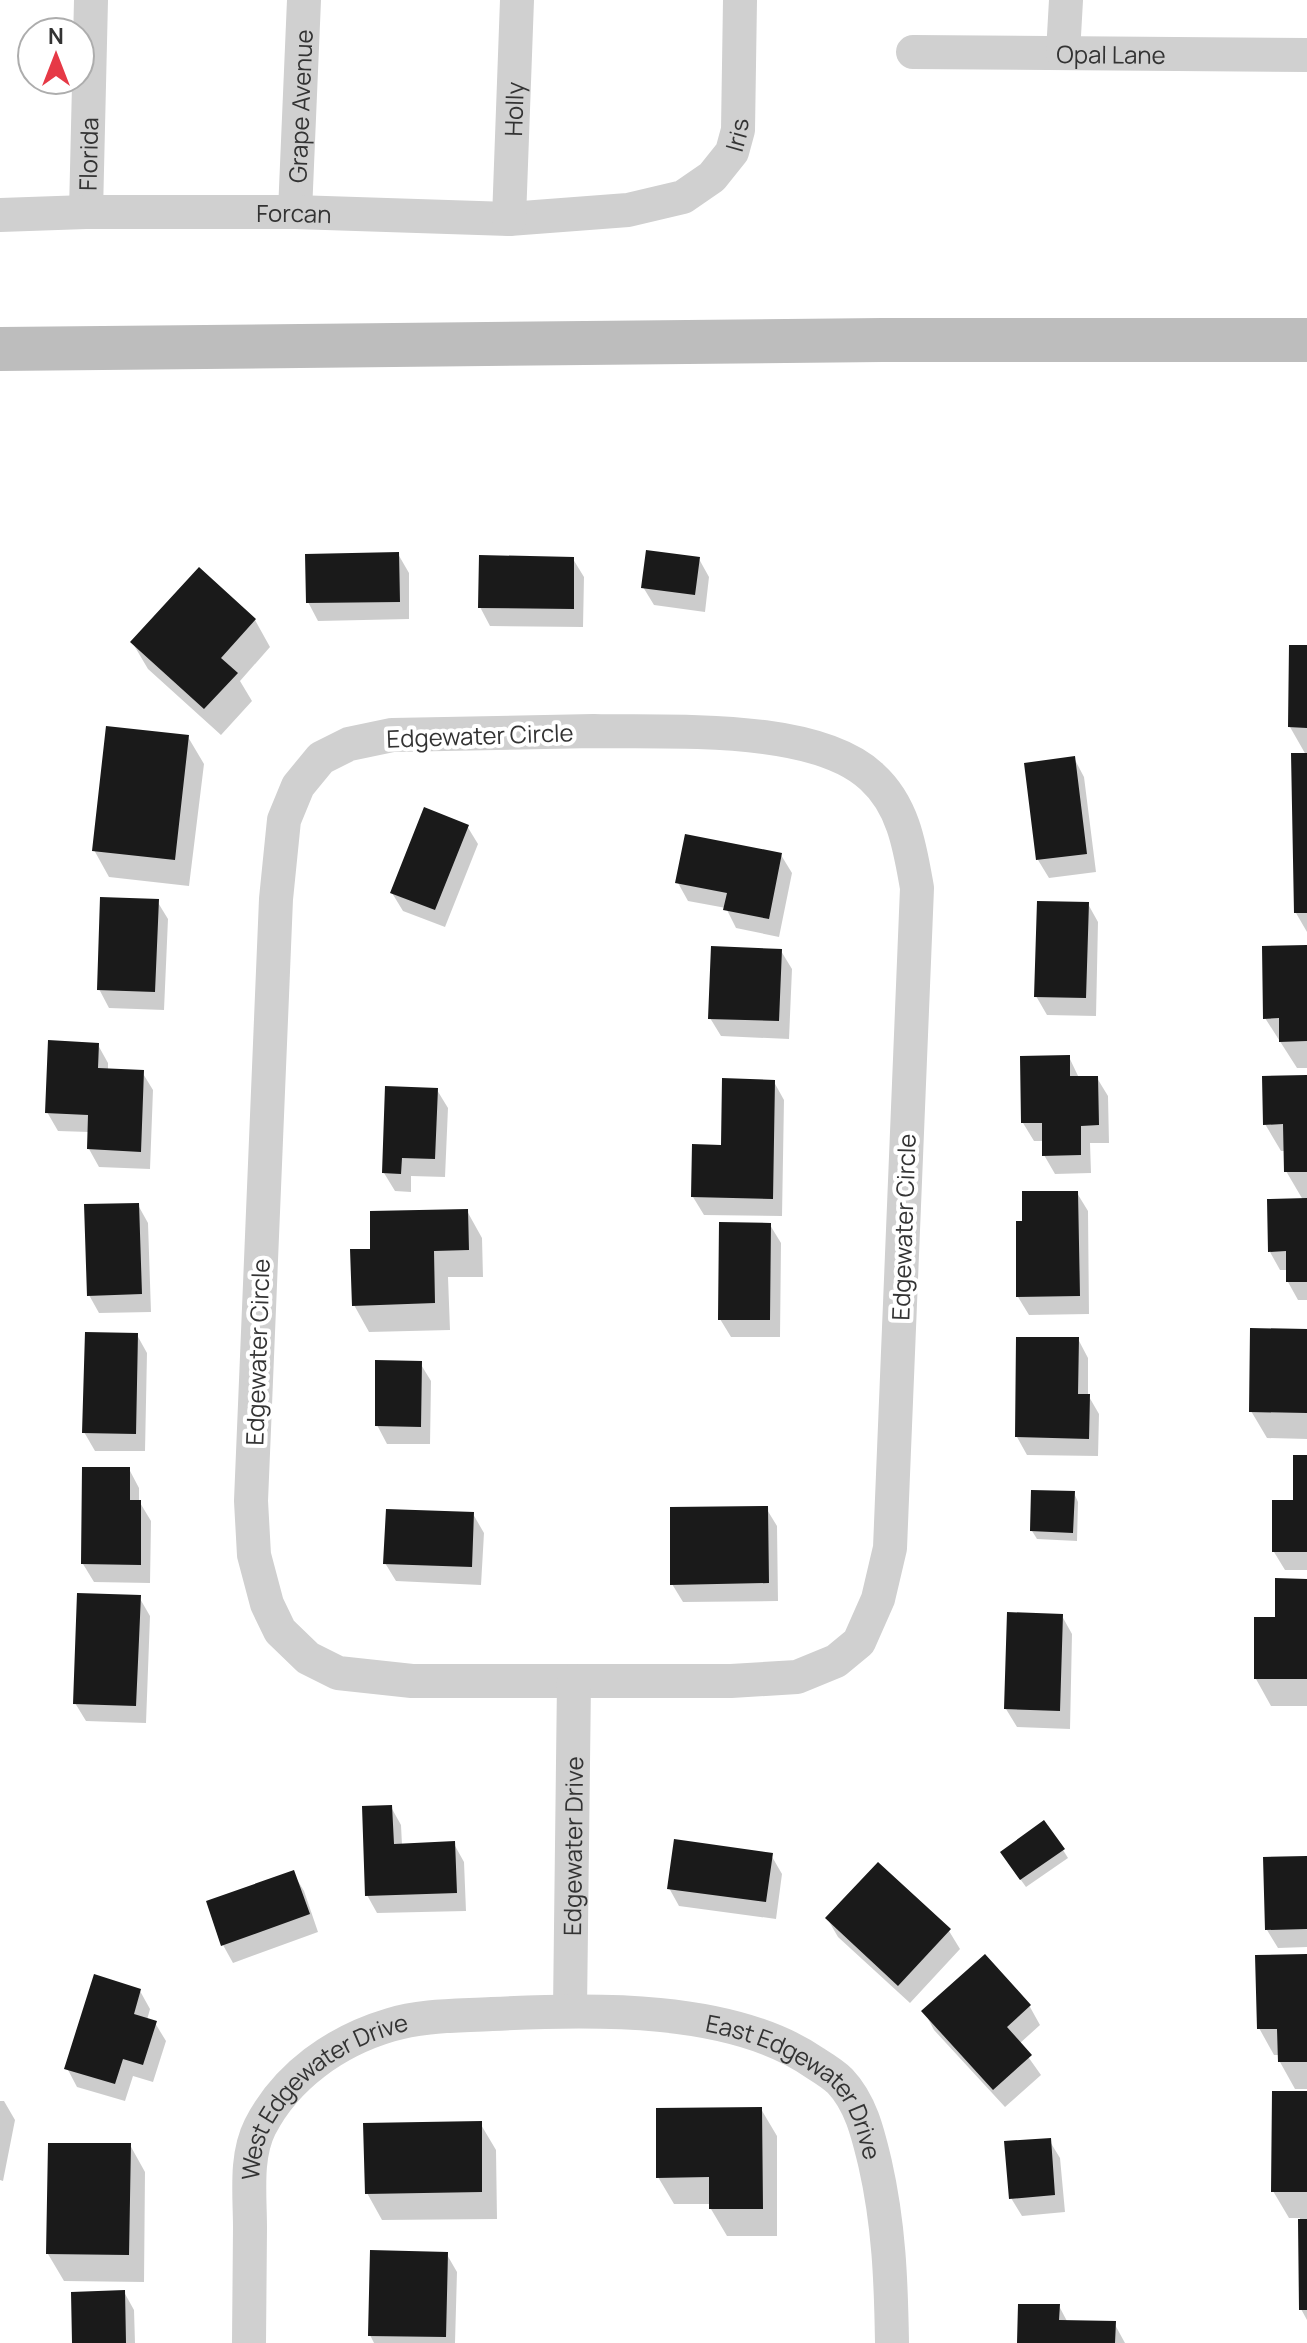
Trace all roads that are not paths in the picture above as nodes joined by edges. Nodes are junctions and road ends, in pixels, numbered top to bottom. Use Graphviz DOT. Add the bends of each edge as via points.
graph roads {
  1 [pos="91,0"];
  2 [pos="304,0"];
  3 [pos="517,0"];
  4 [pos="740,0"];
  5 [pos="1066,0"];
  6 [pos="913,52"];
  7 [pos="1063,53"];
  8 [pos="1307,55"];
  9 [pos="86,212"];
  10 [pos="295,212"];
  11 [pos="586,213"];
  12 [pos="0,215"];
  13 [pos="509,219"];
  14 [pos="1307,340"];
  15 [pos="0,349"];
  16 [pos="574,1681"];
  17 [pos="570,2010"];
  18 [pos="249,2343"];
  19 [pos="892,2343"];
  1 -- 9 [label="street, Florida"];
  2 -- 10 [label="street, Grape Avenue"];
  3 -- 13 [label="street, Holly"];
  4 -- 11 [label="street, Iris" via="738,130 732,152 712,177 683,197"];
  5 -- 7 [label="street"];
  6 -- 7 [label="street, Opal Lane"];
  7 -- 8 [label="street, Opal Lane"];
  9 -- 10 [label="street, Forcan"];
  9 -- 12 [label="street, Forcan"];
  10 -- 13 [label="street, Forcan"];
  11 -- 13 [label="street, Forcan"];
  14 -- 15 [label="main road"];
  16 -- 16 [label="street, Edgewater Circle" via="412,1681 338,1673 308,1658 280,1631 267,1604 254,1555 251,1501 275,915 284,820 298,786 321,758 349,744 392,735 594,731 740,735 804,743 844,758 880,787 896,808 909,841 917,888 890,1548 878,1599 859,1642 836,1661 797,1677"];
  16 -- 17 [label="street, Edgewater Drive"];
  17 -- 18 [label="street, West Edgewater Drive" via="392,2024 352,2038 311,2064 279,2096 259,2128 250,2158"];
  17 -- 19 [label="street, East Edgewater Drive" via="745,2029 799,2052 839,2079 867,2130 885,2207"];
}
